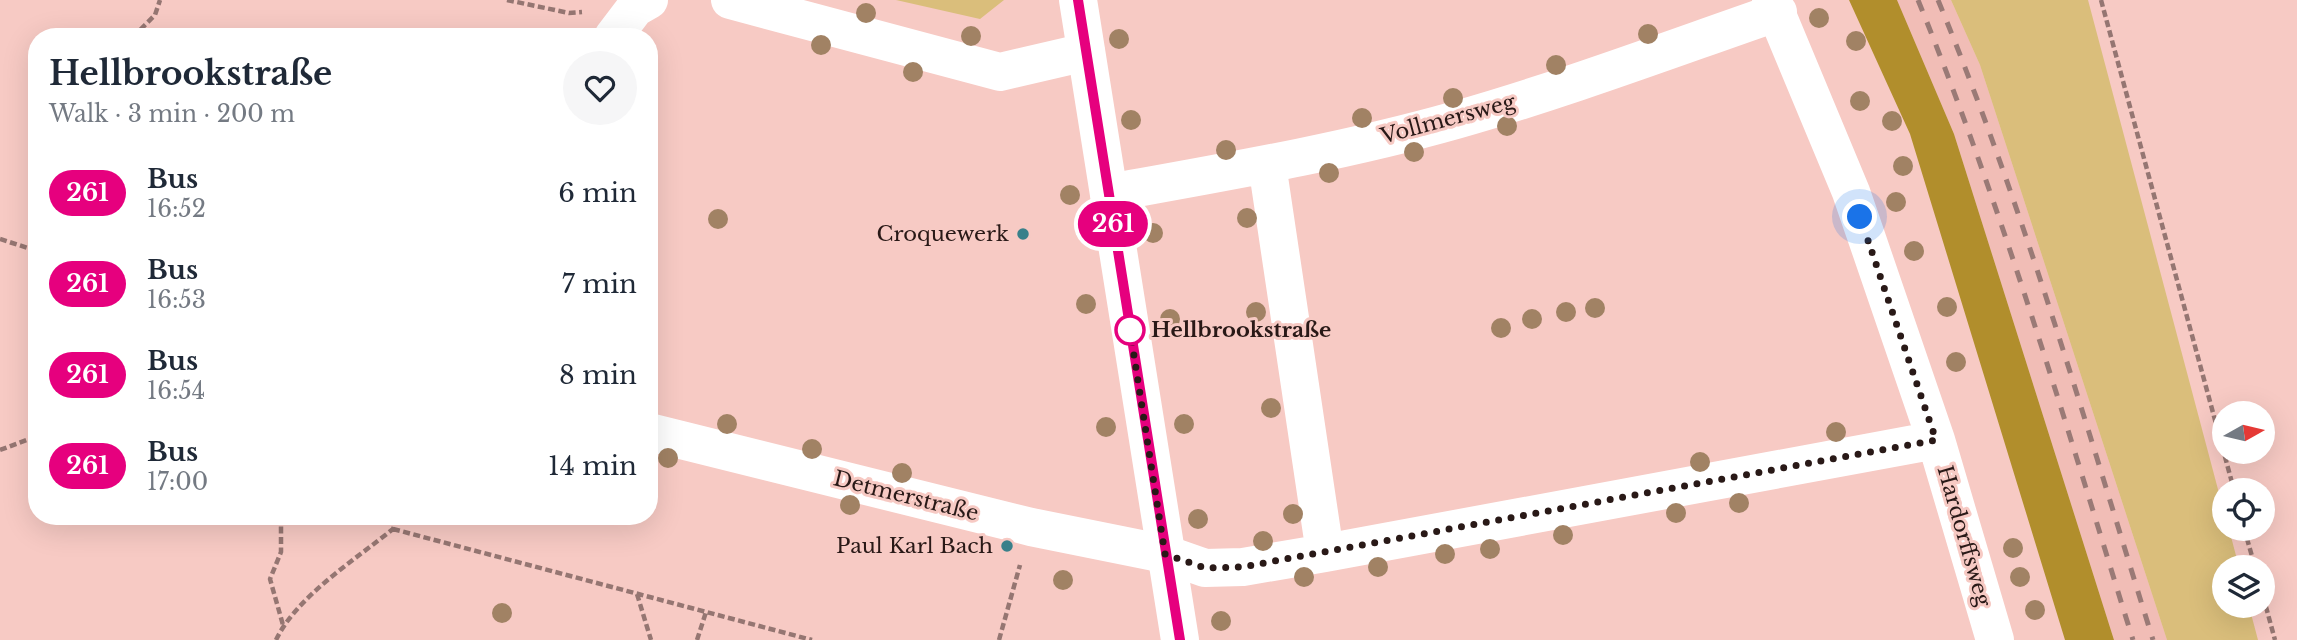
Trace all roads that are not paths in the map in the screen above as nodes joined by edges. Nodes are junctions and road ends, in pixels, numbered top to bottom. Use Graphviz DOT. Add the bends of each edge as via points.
graph roads {
  1 [pos="730,0"];
  2 [pos="1078,0"];
  3 [pos="1775,6"];
  4 [pos="1086,52"];
  5 [pos="1266,164"];
  6 [pos="1109,193"];
  7 [pos="658,434"];
  8 [pos="1936,440"];
  9 [pos="1325,553"];
  10 [pos="1165,554"];
  11 [pos="1180,640"];
  12 [pos="1995,640"];
  1 -- 4 [label="street" via="1000,72"];
  2 -- 4 [label="street"];
  3 -- 5 [label="street, Vollmersweg" via="1560,89 1453,121"];
  3 -- 8 [label="street, Hardorffsweg" via="1851,192"];
  4 -- 6 [label="street"];
  5 -- 6 [label="street, Vollmersweg"];
  5 -- 9 [label="street"];
  6 -- 10 [label="street"];
  7 -- 10 [label="street, Detmerstraße" via="1031,527"];
  8 -- 9 [label="street, Detmerstraße"];
  8 -- 12 [label="street, Hardorffsweg"];
  9 -- 10 [label="street, Detmerstraße" via="1242,567 1205,568"];
  10 -- 11 [label="street"];
}
